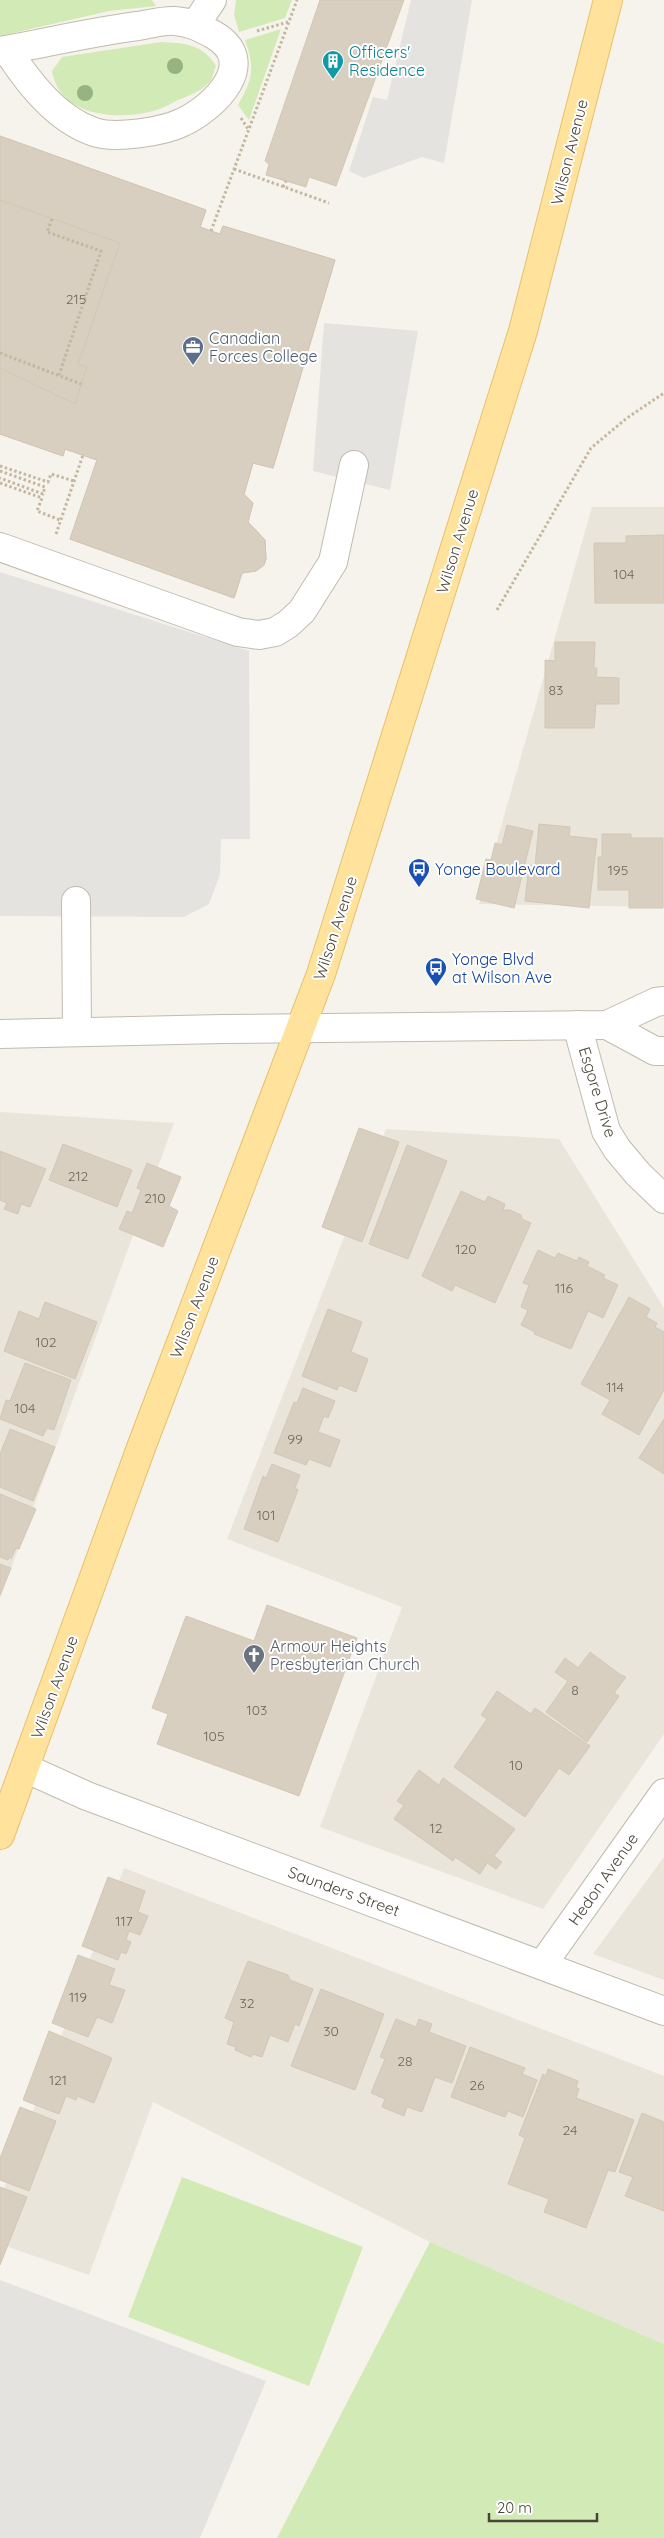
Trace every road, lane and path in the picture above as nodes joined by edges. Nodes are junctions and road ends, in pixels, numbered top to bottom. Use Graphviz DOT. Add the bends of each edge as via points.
graph roads {
  1 [pos="212,0"];
  2 [pos="297,0"];
  3 [pos="608,0"];
  4 [pos="195,25"];
  5 [pos="4,51"];
  6 [pos="234,169"];
  7 [pos="286,181"];
  8 [pos="283,187"];
  9 [pos="329,204"];
  10 [pos="52,219"];
  11 [pos="211,231"];
  12 [pos="0,353"];
  13 [pos="58,375"];
  14 [pos="81,384"];
  15 [pos="664,393"];
  16 [pos="83,455"];
  17 [pos="354,465"];
  18 [pos="0,466"];
  19 [pos="0,471"];
  20 [pos="0,478"];
  21 [pos="74,482"];
  22 [pos="0,483"];
  23 [pos="0,547"];
  24 [pos="497,610"];
  25 [pos="76,901"];
  26 [pos="664,1001"];
  27 [pos="577,1025"];
  28 [pos="606,1025"];
  29 [pos="300,1028"];
  30 [pos="77,1032"];
  31 [pos="0,1034"];
  32 [pos="664,1051"];
  33 [pos="664,1199"];
  34 [pos="25,1768"];
  35 [pos="664,1793"];
  36 [pos="0,1835"];
  37 [pos="542,1965"];
  38 [pos="664,2011"];
  1 -- 4 [label="street"];
  2 -- 6 [label="path"];
  3 -- 29 [label="main road, Wilson Avenue" via="522,331 321,974"];
  4 -- 5 [label="street" via="174,21 155,23"];
  4 -- 5 [label="street" via="223,41 233,57 232,72 224,93 182,123 152,131 94,132 58,111"];
  6 -- 8 [label="path"];
  6 -- 11 [label="path"];
  7 -- 8 [label="path"];
  8 -- 9 [label="path"];
  10 -- 13 [label="path" via="47,232 101,251"];
  12 -- 13 [label="path"];
  13 -- 14 [label="path"];
  15 -- 24 [label="path" via="591,448"];
  16 -- 21 [label="path"];
  17 -- 23 [label="street" via="333,562 302,611 288,624 267,634 238,632"];
  18 -- 21 [label="path" via="48,482 51,474"];
  19 -- 20 [label="path" via="45,488 43,494"];
  21 -- 22 [label="path" via="60,520 37,511 42,498"];
  25 -- 30 [label="street"];
  26 -- 28 [label="street"];
  27 -- 28 [label="street"];
  27 -- 29 [label="street"];
  27 -- 33 [label="street, Esgore Drive" via="606,1131 638,1174"];
  28 -- 32 [label="street" via="655,1051"];
  29 -- 30 [label="street"];
  29 -- 34 [label="main road, Wilson Avenue"];
  30 -- 31 [label="street"];
  34 -- 36 [label="main road, Wilson Avenue"];
  34 -- 37 [label="street, Saunders Street" via="86,1796"];
  35 -- 37 [label="street, Hedon Avenue"];
  37 -- 38 [label="street, Saunders Street"];
}
